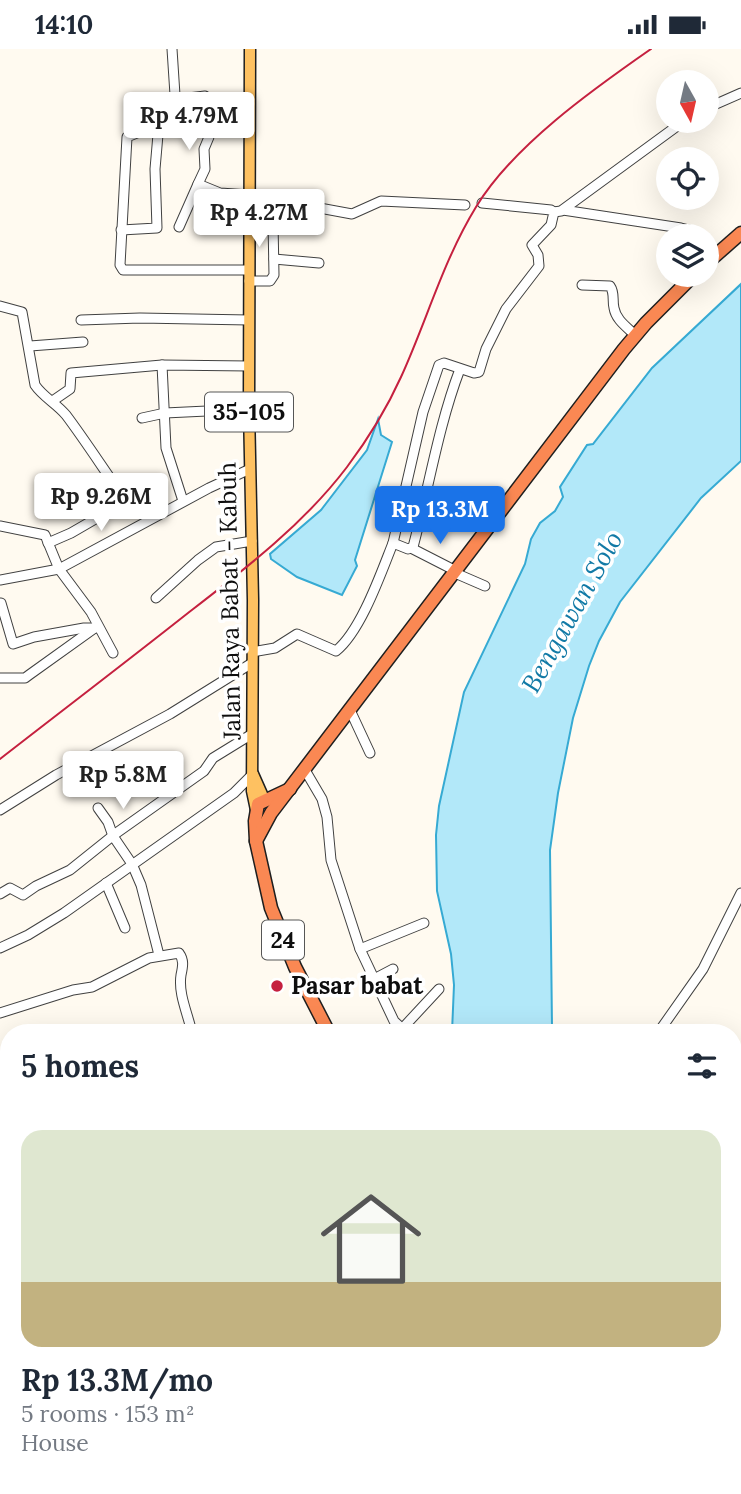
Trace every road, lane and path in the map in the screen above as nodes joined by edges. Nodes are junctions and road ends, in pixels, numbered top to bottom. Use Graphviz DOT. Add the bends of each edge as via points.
graph roads {
  1 [pos="172,49"];
  2 [pos="250,49"];
  3 [pos="741,93"];
  4 [pos="719,103"];
  5 [pos="209,104"];
  6 [pos="250,104"];
  7 [pos="159,123"];
  8 [pos="667,133"];
  9 [pos="209,137"];
  10 [pos="198,184"];
  11 [pos="249,195"];
  12 [pos="482,204"];
  13 [pos="465,205"];
  14 [pos="558,211"];
  15 [pos="249,216"];
  16 [pos="656,225"];
  17 [pos="179,227"];
  18 [pos="121,230"];
  19 [pos="741,233"];
  20 [pos="719,250"];
  21 [pos="274,259"];
  22 [pos="319,263"];
  23 [pos="249,276"];
  24 [pos="582,285"];
  25 [pos="682,287"];
  26 [pos="0,306"];
  27 [pos="81,320"];
  28 [pos="249,320"];
  29 [pos="635,335"];
  30 [pos="83,342"];
  31 [pos="30,346"];
  32 [pos="162,365"];
  33 [pos="249,366"];
  34 [pos="460,369"];
  35 [pos="54,400"];
  36 [pos="249,409"];
  37 [pos="165,413"];
  38 [pos="142,418"];
  39 [pos="250,469"];
  40 [pos="140,493"];
  41 [pos="126,501"];
  42 [pos="183,501"];
  43 [pos="0,526"];
  44 [pos="252,541"];
  45 [pos="48,543"];
  46 [pos="393,543"];
  47 [pos="411,548"];
  48 [pos="59,569"];
  49 [pos="455,572"];
  50 [pos="0,580"];
  51 [pos="485,586"];
  52 [pos="156,598"];
  53 [pos="1,603"];
  54 [pos="96,627"];
  55 [pos="113,653"];
  56 [pos="252,657"];
  57 [pos="0,678"];
  58 [pos="350,711"];
  59 [pos="253,734"];
  60 [pos="370,753"];
  61 [pos="304,770"];
  62 [pos="253,774"];
  63 [pos="97,808"];
  64 [pos="264,808"];
  65 [pos="0,810"];
  66 [pos="113,836"];
  67 [pos="132,864"];
  68 [pos="106,883"];
  69 [pos="741,893"];
  70 [pos="0,894"];
  71 [pos="424,923"];
  72 [pos="125,928"];
  73 [pos="0,948"];
  74 [pos="360,949"];
  75 [pos="159,955"];
  76 [pos="393,969"];
  77 [pos="374,979"];
  78 [pos="439,989"];
  79 [pos="0,1013"];
  80 [pos="189,1024"];
  81 [pos="325,1024"];
  82 [pos="397,1024"];
  83 [pos="409,1024"];
  84 [pos="664,1024"];
  1 -- 5 [label="street" via="174,95 183,99 205,96"];
  2 -- 6 [label="main road, Jalan Raya Babat - Kabuh / 35-105"];
  3 -- 4 [label="street"];
  5 -- 6 [label="street"];
  5 -- 7 [label="street"];
  6 -- 11 [label="main road, Jalan Raya Babat - Kabuh / 35-105"];
  7 -- 18 [label="street" via="126,138"];
  7 -- 18 [label="street" via="157,228"];
  8 -- 14 [label="street"];
  9 -- 10 [label="street"];
  10 -- 11 [label="street" via="220,193"];
  10 -- 17 [label="street"];
  11 -- 13 [label="street" via="352,215 381,201"];
  11 -- 15 [label="main road, Jalan Raya Babat - Kabuh / 35-105"];
  12 -- 14 [label="street"];
  14 -- 16 [label="street"];
  14 -- 34 [label="street" via="532,246 538,267 506,309 480,371"];
  15 -- 21 [label="street" via="271,218"];
  15 -- 23 [label="main road, Jalan Raya Babat - Kabuh / 35-105"];
  18 -- 23 [label="street" via="123,270"];
  19 -- 20 [label="highway"];
  21 -- 22 [label="street"];
  21 -- 23 [label="street" via="272,280"];
  23 -- 28 [label="main road, Jalan Raya Babat - Kabuh / 35-105"];
  24 -- 29 [label="street" via="610,286 617,319"];
  25 -- 29 [label="highway"];
  26 -- 31 [label="street" via="22,312"];
  27 -- 28 [label="street"];
  28 -- 33 [label="main road, Jalan Raya Babat - Kabuh / 35-105"];
  29 -- 49 [label="highway"];
  30 -- 31 [label="street"];
  31 -- 35 [label="street" via="35,385"];
  32 -- 33 [label="street"];
  32 -- 35 [label="street" via="71,373 70,389"];
  32 -- 37 [label="street"];
  33 -- 36 [label="main road, Jalan Raya Babat - Kabuh / 35-105"];
  34 -- 46 [label="street" via="439,365 423,412"];
  34 -- 47 [label="street" via="444,414"];
  35 -- 41 [label="street"];
  36 -- 37 [label="street"];
  36 -- 39 [label="main road, Jalan Raya Babat - Kabuh / 35-105"];
  37 -- 38 [label="street"];
  37 -- 42 [label="street" via="166,448"];
  39 -- 42 [label="street"];
  39 -- 44 [label="main road, Jalan Raya Babat - Kabuh / 35-105"];
  40 -- 41 [label="street"];
  41 -- 45 [label="street"];
  42 -- 48 [label="street"];
  43 -- 45 [label="street" via="44,534"];
  44 -- 52 [label="street" via="216,547"];
  44 -- 56 [label="main road, Jalan Raya Babat - Kabuh / 35-105"];
  45 -- 48 [label="street"];
  46 -- 47 [label="street"];
  46 -- 56 [label="street" via="361,617 336,651 298,634"];
  47 -- 49 [label="street"];
  48 -- 50 [label="street"];
  48 -- 54 [label="street"];
  49 -- 51 [label="street"];
  49 -- 58 [label="highway"];
  53 -- 54 [label="street" via="13,644"];
  54 -- 55 [label="street"];
  54 -- 57 [label="street" via="24,678"];
  56 -- 59 [label="main road, Jalan Raya Babat - Kabuh / 35-105"];
  56 -- 65 [label="street" via="170,714"];
  58 -- 60 [label="street"];
  58 -- 61 [label="highway"];
  59 -- 62 [label="main road, Jalan Raya Babat - Kabuh / 35-105"];
  59 -- 66 [label="street" via="213,758 204,771"];
  61 -- 64 [label="highway" via="290,789"];
  61 -- 74 [label="street" via="327,817 331,860"];
  62 -- 64 [label="main road, 35-105" via="252,791"];
  62 -- 67 [label="street" via="234,793"];
  63 -- 66 [label="street"];
  64 -- 81 [label="highway, 24" via="256,841 271,908"];
  66 -- 67 [label="street"];
  66 -- 70 [label="street" via="70,870 28,893 21,896 10,888"];
  67 -- 68 [label="street"];
  67 -- 75 [label="street"];
  68 -- 72 [label="street"];
  68 -- 73 [label="street" via="64,913"];
  69 -- 84 [label="street" via="703,969"];
  71 -- 74 [label="street"];
  74 -- 77 [label="street"];
  75 -- 79 [label="street" via="92,987"];
  75 -- 80 [label="street" via="181,955 183,1003"];
  76 -- 77 [label="street"];
  77 -- 82 [label="street"];
  78 -- 83 [label="street"];
}
